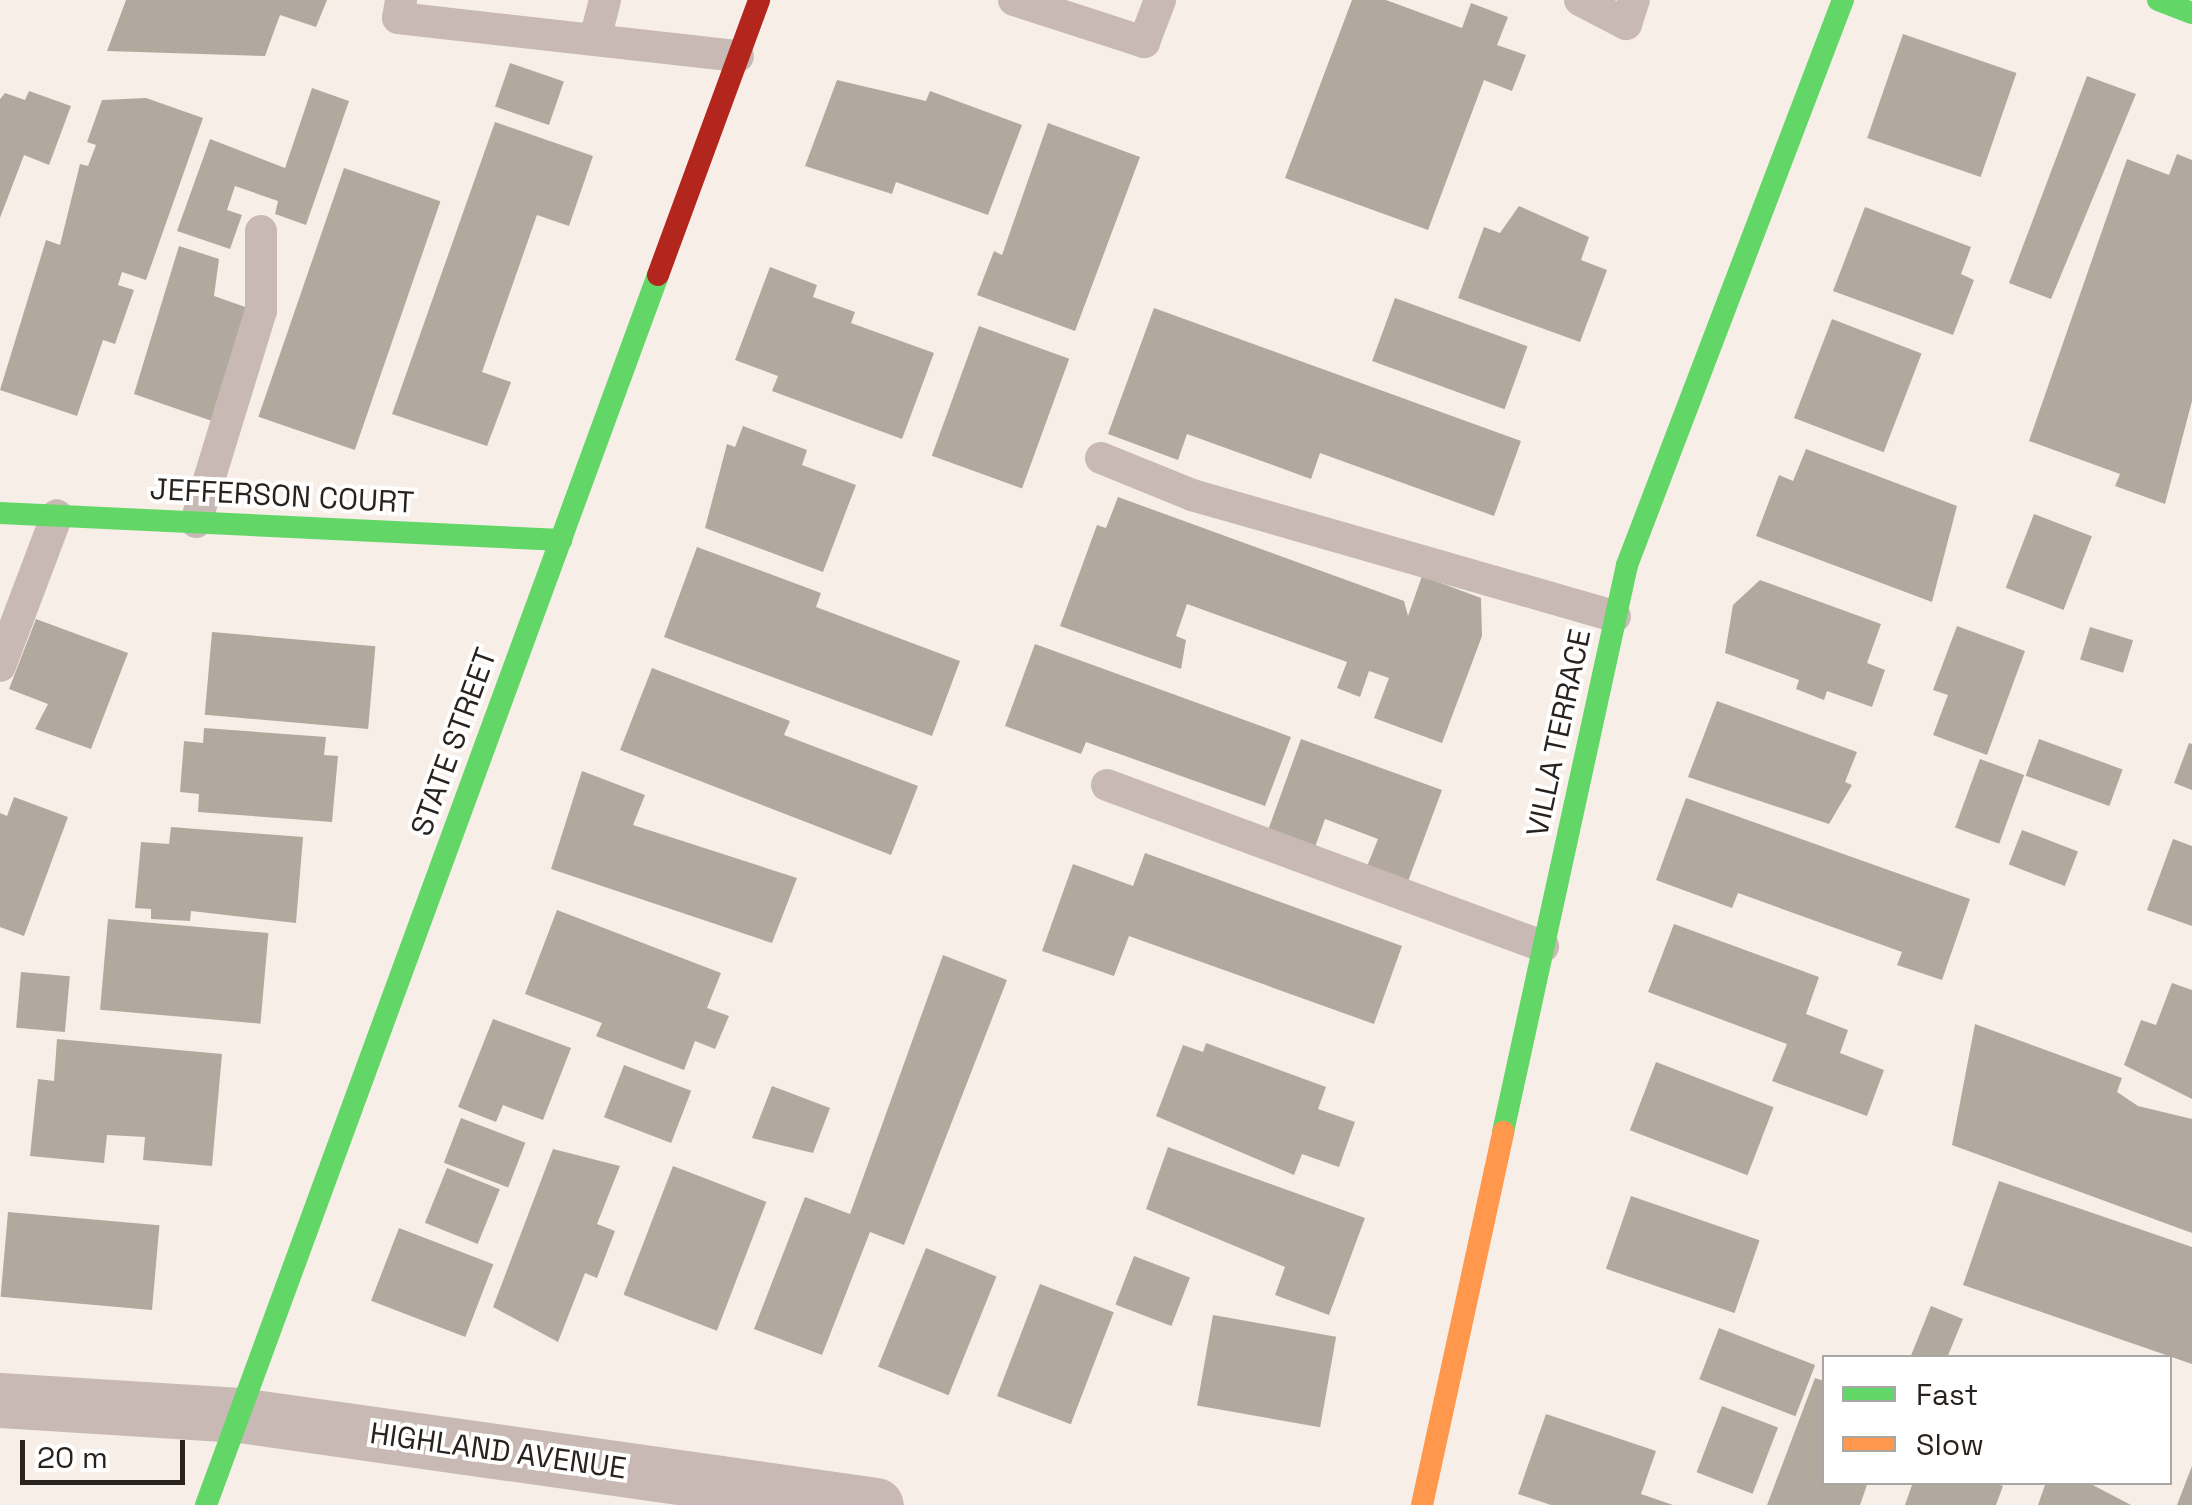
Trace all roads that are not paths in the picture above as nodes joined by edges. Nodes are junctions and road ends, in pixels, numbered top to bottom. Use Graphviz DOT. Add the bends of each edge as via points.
graph roads {
  1 [pos="401,0"];
  2 [pos="605,0"];
  3 [pos="759,0"];
  4 [pos="1014,0"];
  5 [pos="1160,0"];
  6 [pos="1580,0"];
  7 [pos="1634,0"];
  8 [pos="1843,0"];
  9 [pos="2158,0"];
  10 [pos="2192,13"];
  11 [pos="594,40"];
  12 [pos="738,56"];
  13 [pos="260,231"];
  14 [pos="1101,458"];
  15 [pos="0,513"];
  16 [pos="57,516"];
  17 [pos="196,522"];
  18 [pos="561,540"];
  19 [pos="1615,616"];
  20 [pos="0,666"];
  21 [pos="1106,785"];
  22 [pos="1543,946"];
  23 [pos="0,1400"];
  24 [pos="240,1415"];
  25 [pos="662,1490"];
  26 [pos="206,1505"];
  27 [pos="876,1505"];
  28 [pos="1422,1505"];
  1 -- 11 [label="lane" via="398,18"];
  2 -- 11 [label="lane"];
  3 -- 12 [label="street, STATE STREET"];
  4 -- 5 [label="lane" via="1144,42"];
  6 -- 7 [label="lane" via="1626,24"];
  8 -- 19 [label="street, VILLA TERRACE" via="1627,565"];
  9 -- 10 [label="street"];
  11 -- 12 [label="lane"];
  12 -- 18 [label="street, STATE STREET"];
  13 -- 17 [label="lane" via="260,311"];
  14 -- 19 [label="lane" via="1192,495"];
  15 -- 16 [label="street, JEFFERSON COURT"];
  16 -- 17 [label="street, JEFFERSON COURT"];
  16 -- 20 [label="lane"];
  17 -- 18 [label="street, JEFFERSON COURT"];
  18 -- 24 [label="street, STATE STREET"];
  19 -- 22 [label="street, VILLA TERRACE"];
  21 -- 22 [label="lane"];
  22 -- 28 [label="street, VILLA TERRACE"];
  23 -- 24 [label="street, HIGHLAND AVENUE"];
  24 -- 25 [label="street, HIGHLAND AVENUE"];
  24 -- 26 [label="street, STATE STREET"];
  25 -- 27 [label="street, HIGHLAND AVENUE"];
}
